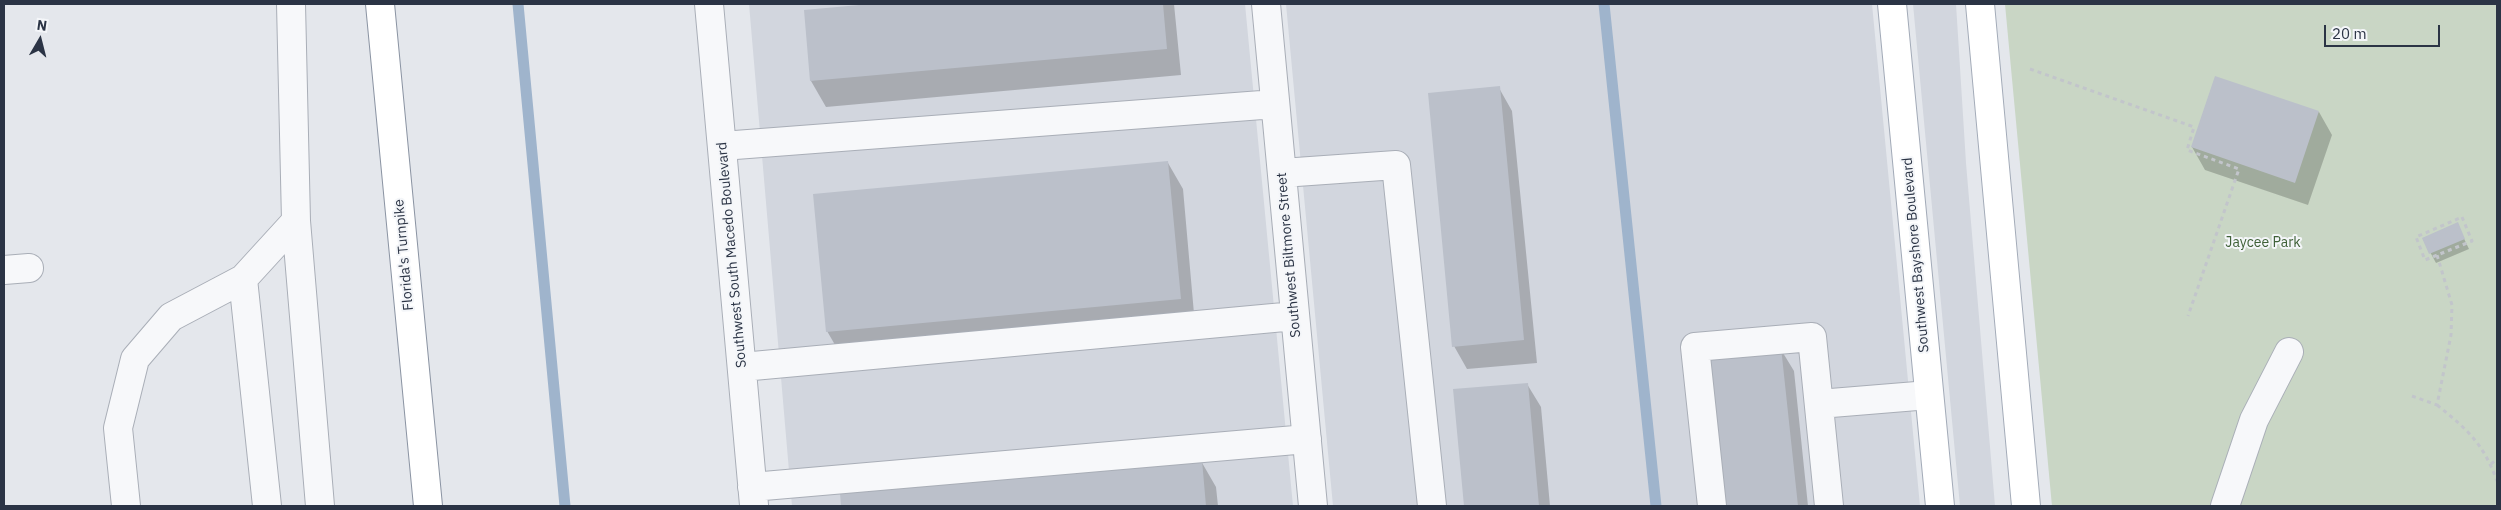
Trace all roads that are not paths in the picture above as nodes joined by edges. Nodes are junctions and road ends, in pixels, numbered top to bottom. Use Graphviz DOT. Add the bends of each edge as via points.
graph roads {
  1 [pos="380,4"];
  2 [pos="709,4"];
  3 [pos="1266,4"];
  4 [pos="1892,4"];
  5 [pos="1980,4"];
  6 [pos="288,12"];
  7 [pos="1275,104"];
  8 [pos="722,146"];
  9 [pos="1282,174"];
  10 [pos="296,221"];
  11 [pos="243,279"];
  12 [pos="1295,316"];
  13 [pos="2288,352"];
  14 [pos="742,367"];
  15 [pos="1929,395"];
  16 [pos="1819,404"];
  17 [pos="1307,439"];
  18 [pos="753,497"];
  19 [pos="126,506"];
  20 [pos="267,506"];
  21 [pos="320,506"];
  22 [pos="428,506"];
  23 [pos="1313,506"];
  24 [pos="1432,506"];
  25 [pos="1712,506"];
  26 [pos="1829,506"];
  27 [pos="1940,506"];
  28 [pos="2026,506"];
  29 [pos="2225,506"];
  1 -- 22 [label="main road, Florida's Turnpike"];
  2 -- 8 [label="street, Southwest South Macedo Boulevard"];
  3 -- 7 [label="street, Southwest Biltmore Street"];
  4 -- 15 [label="main road, Southwest Bayshore Boulevard"];
  5 -- 28 [label="main road"];
  6 -- 10 [label="street"];
  7 -- 8 [label="street"];
  7 -- 9 [label="street, Southwest Biltmore Street"];
  8 -- 14 [label="street, Southwest South Macedo Boulevard"];
  9 -- 12 [label="street, Southwest Biltmore Street"];
  9 -- 24 [label="street" via="1396,165"];
  10 -- 11 [label="street"];
  10 -- 21 [label="street"];
  11 -- 19 [label="street" via="171,317 135,359 118,428"];
  11 -- 20 [label="street"];
  12 -- 14 [label="street"];
  12 -- 17 [label="street, Southwest Biltmore Street"];
  13 -- 29 [label="street" via="2254,420"];
  14 -- 18 [label="street, Southwest South Macedo Boulevard"];
  15 -- 16 [label="street"];
  15 -- 27 [label="main road, Southwest Bayshore Boulevard"];
  16 -- 25 [label="street" via="1812,337 1695,347"];
  16 -- 26 [label="street"];
  17 -- 18 [label="street"];
  17 -- 23 [label="street, Southwest Biltmore Street"];
}
